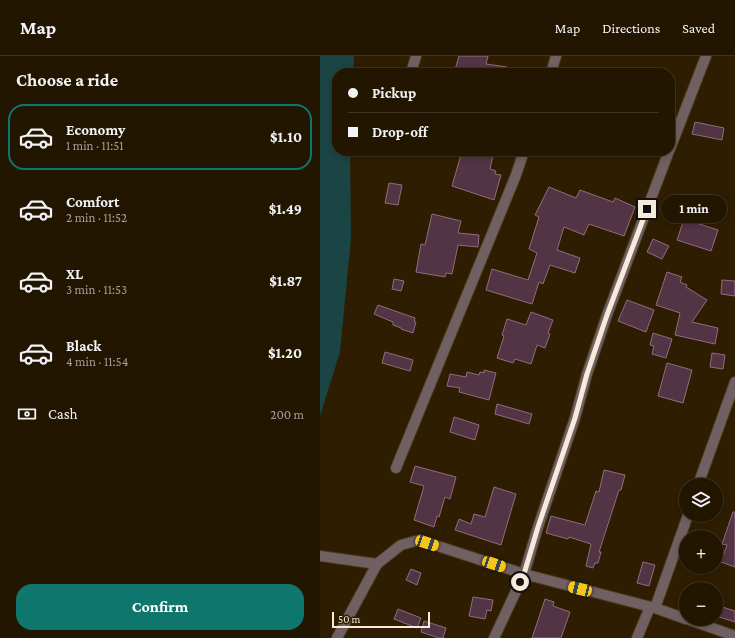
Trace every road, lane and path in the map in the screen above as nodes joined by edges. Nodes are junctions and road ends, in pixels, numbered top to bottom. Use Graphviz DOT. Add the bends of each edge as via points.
graph roads {
  1 [pos="416,56"];
  2 [pos="556,56"];
  3 [pos="706,56"];
  4 [pos="412,68"];
  5 [pos="552,68"];
  6 [pos="675,137"];
  7 [pos="522,156"];
  8 [pos="668,156"];
  9 [pos="735,382"];
  10 [pos="396,468"];
  11 [pos="701,478"];
  12 [pos="685,522"];
  13 [pos="320,556"];
  14 [pos="377,564"];
  15 [pos="524,574"];
  16 [pos="652,607"];
  17 [pos="679,617"];
  18 [pos="706,626"];
  19 [pos="735,636"];
  20 [pos="337,638"];
  21 [pos="494,638"];
  22 [pos="637,638"];
  1 -- 4 [label="street"];
  2 -- 5 [label="street"];
  3 -- 6 [label="street"];
  7 -- 10 [label="street"];
  8 -- 15 [label="street" via="607,315"];
  9 -- 11 [label="street"];
  12 -- 16 [label="street"];
  13 -- 14 [label="street"];
  14 -- 15 [label="street" via="402,545 419,540"];
  14 -- 20 [label="street"];
  15 -- 16 [label="street"];
  15 -- 21 [label="street"];
  16 -- 17 [label="street"];
  16 -- 22 [label="street"];
  18 -- 19 [label="street"];
}
